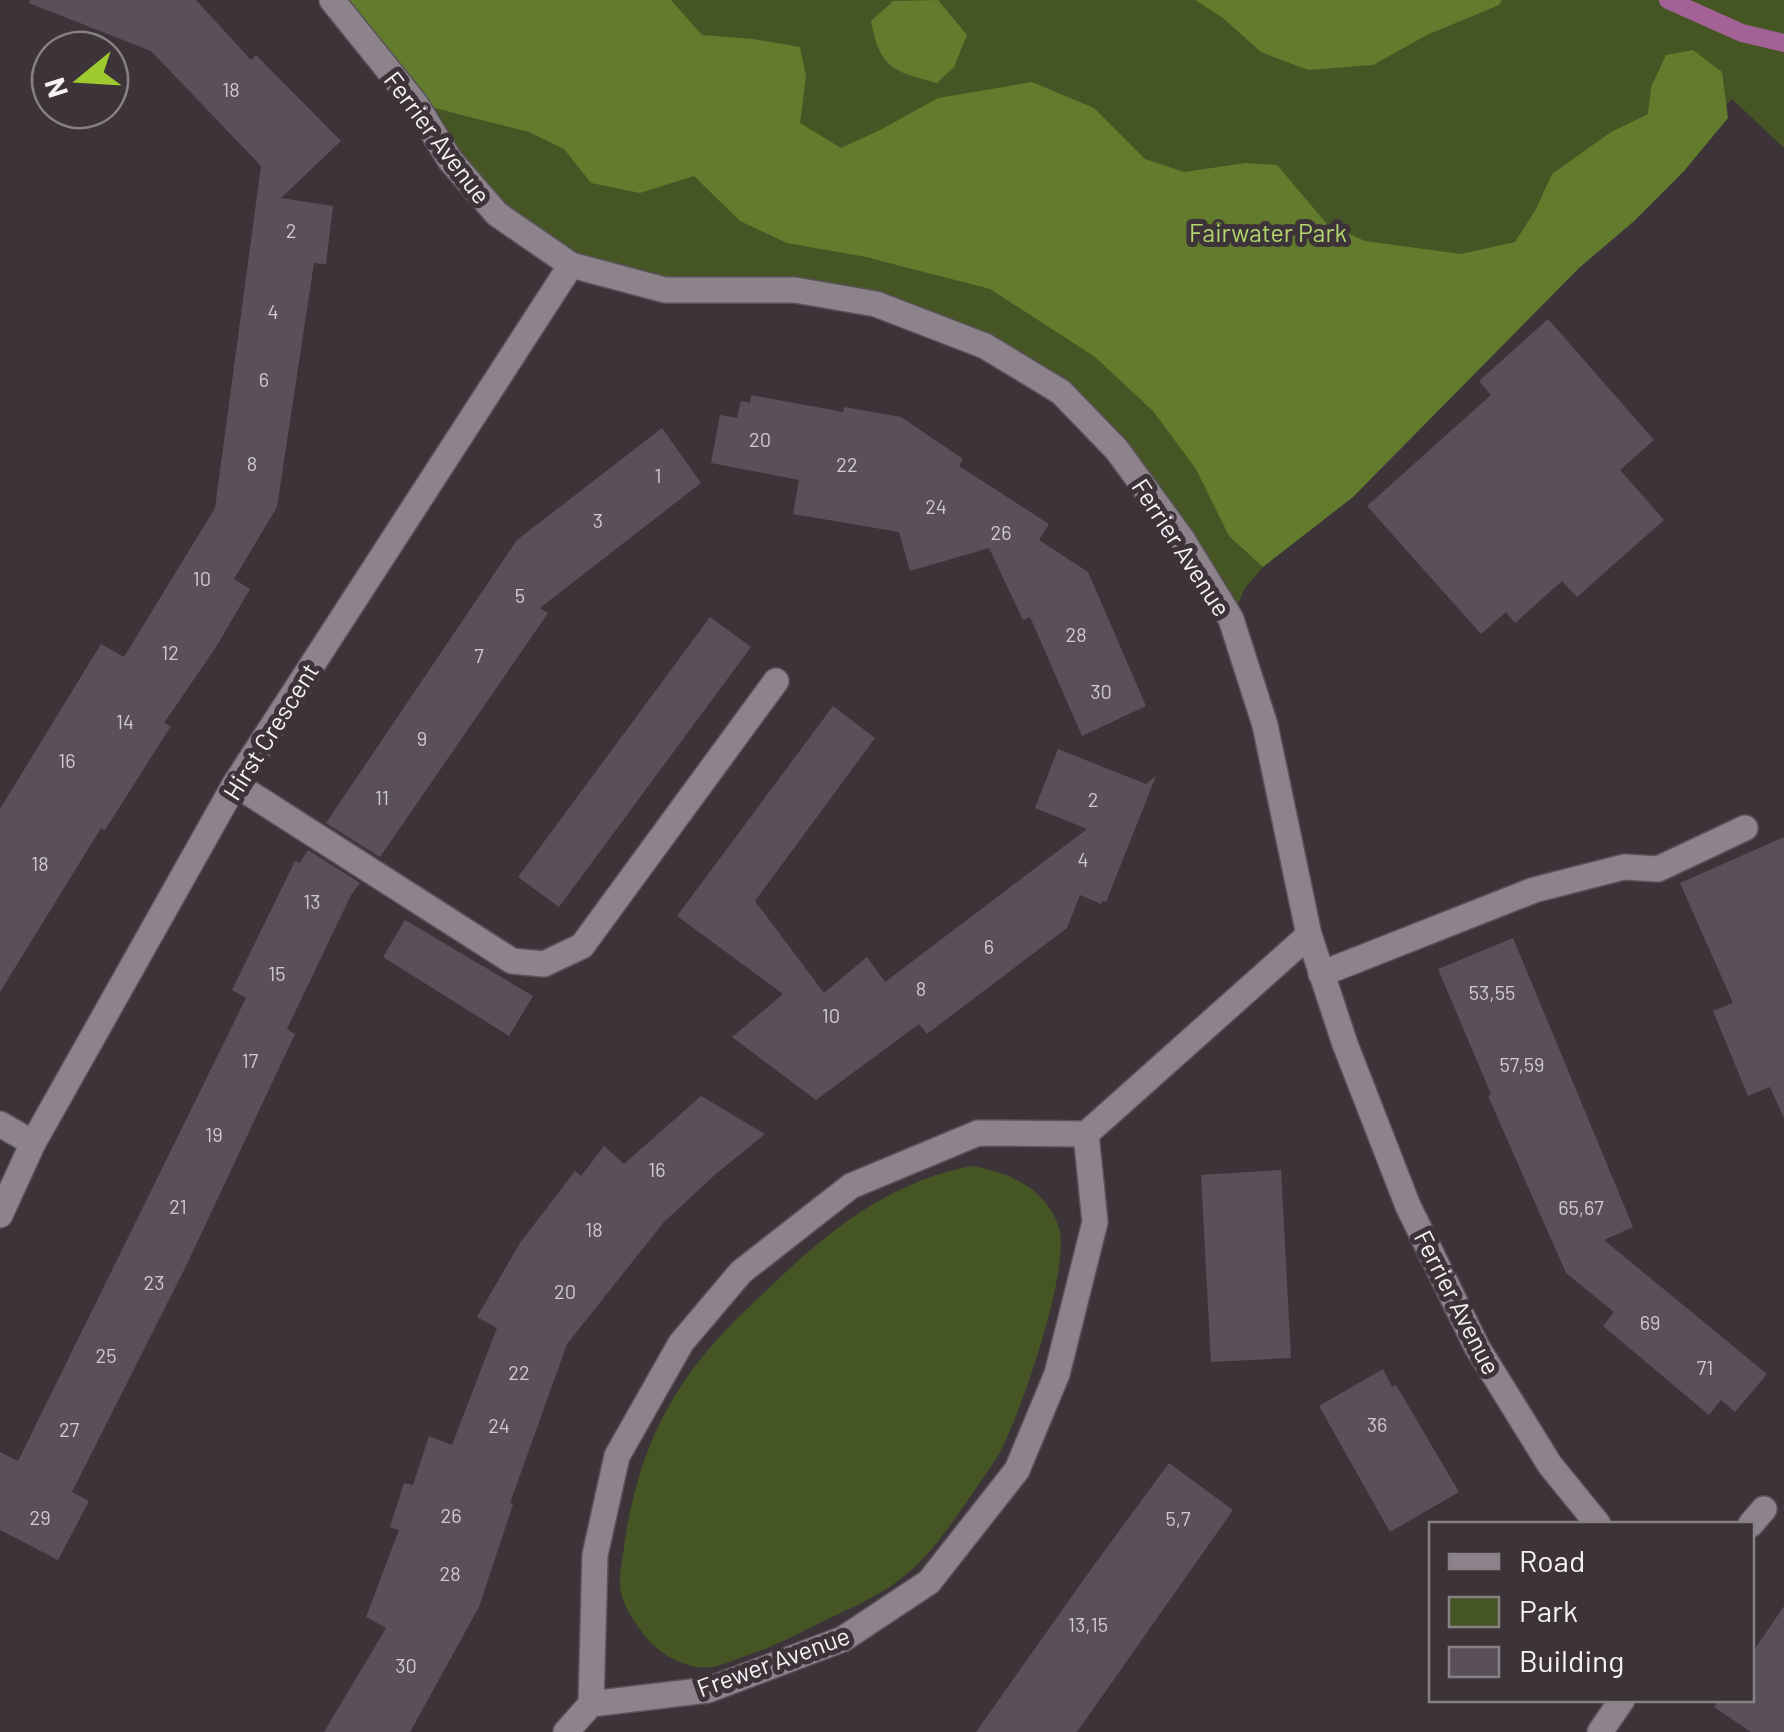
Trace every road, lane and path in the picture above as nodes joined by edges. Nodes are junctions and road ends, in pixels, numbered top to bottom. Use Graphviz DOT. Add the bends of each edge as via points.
graph roads {
  1 [pos="332,0"];
  2 [pos="570,264"];
  3 [pos="776,681"];
  4 [pos="235,784"];
  5 [pos="1745,828"];
  6 [pos="1308,935"];
  7 [pos="1321,974"];
  8 [pos="0,1124"];
  9 [pos="1086,1134"];
  10 [pos="33,1144"];
  11 [pos="0,1215"];
  12 [pos="1596,1522"];
  13 [pos="1621,1702"];
  14 [pos="591,1704"];
  15 [pos="566,1732"];
  16 [pos="1600,1732"];
  1 -- 2 [label="street, Ferrier Avenue" via="497,214"];
  2 -- 4 [label="street, Hirst Crescent"];
  2 -- 6 [label="street, Ferrier Avenue" via="665,290 795,290 876,304 984,346 1061,392 1117,450 1231,619 1264,725"];
  3 -- 4 [label="street" via="582,946 544,964 512,961"];
  4 -- 10 [label="street, Hirst Crescent"];
  5 -- 7 [label="street" via="1658,870 1624,866 1534,890"];
  6 -- 7 [label="street, Ferrier Avenue"];
  6 -- 9 [label="street"];
  7 -- 12 [label="street, Ferrier Avenue" via="1408,1206 1477,1347 1550,1465"];
  8 -- 10 [label="street"];
  9 -- 14 [label="street, Frewer Avenue" via="1095,1222 1057,1374 1018,1470 929,1582 844,1639 708,1690"];
  9 -- 14 [label="street" via="978,1134 851,1186 741,1272 682,1343 617,1456 595,1556"];
  10 -- 11 [label="street, Hirst Crescent"];
  13 -- 16 [label="street"];
  14 -- 15 [label="street"];
}
